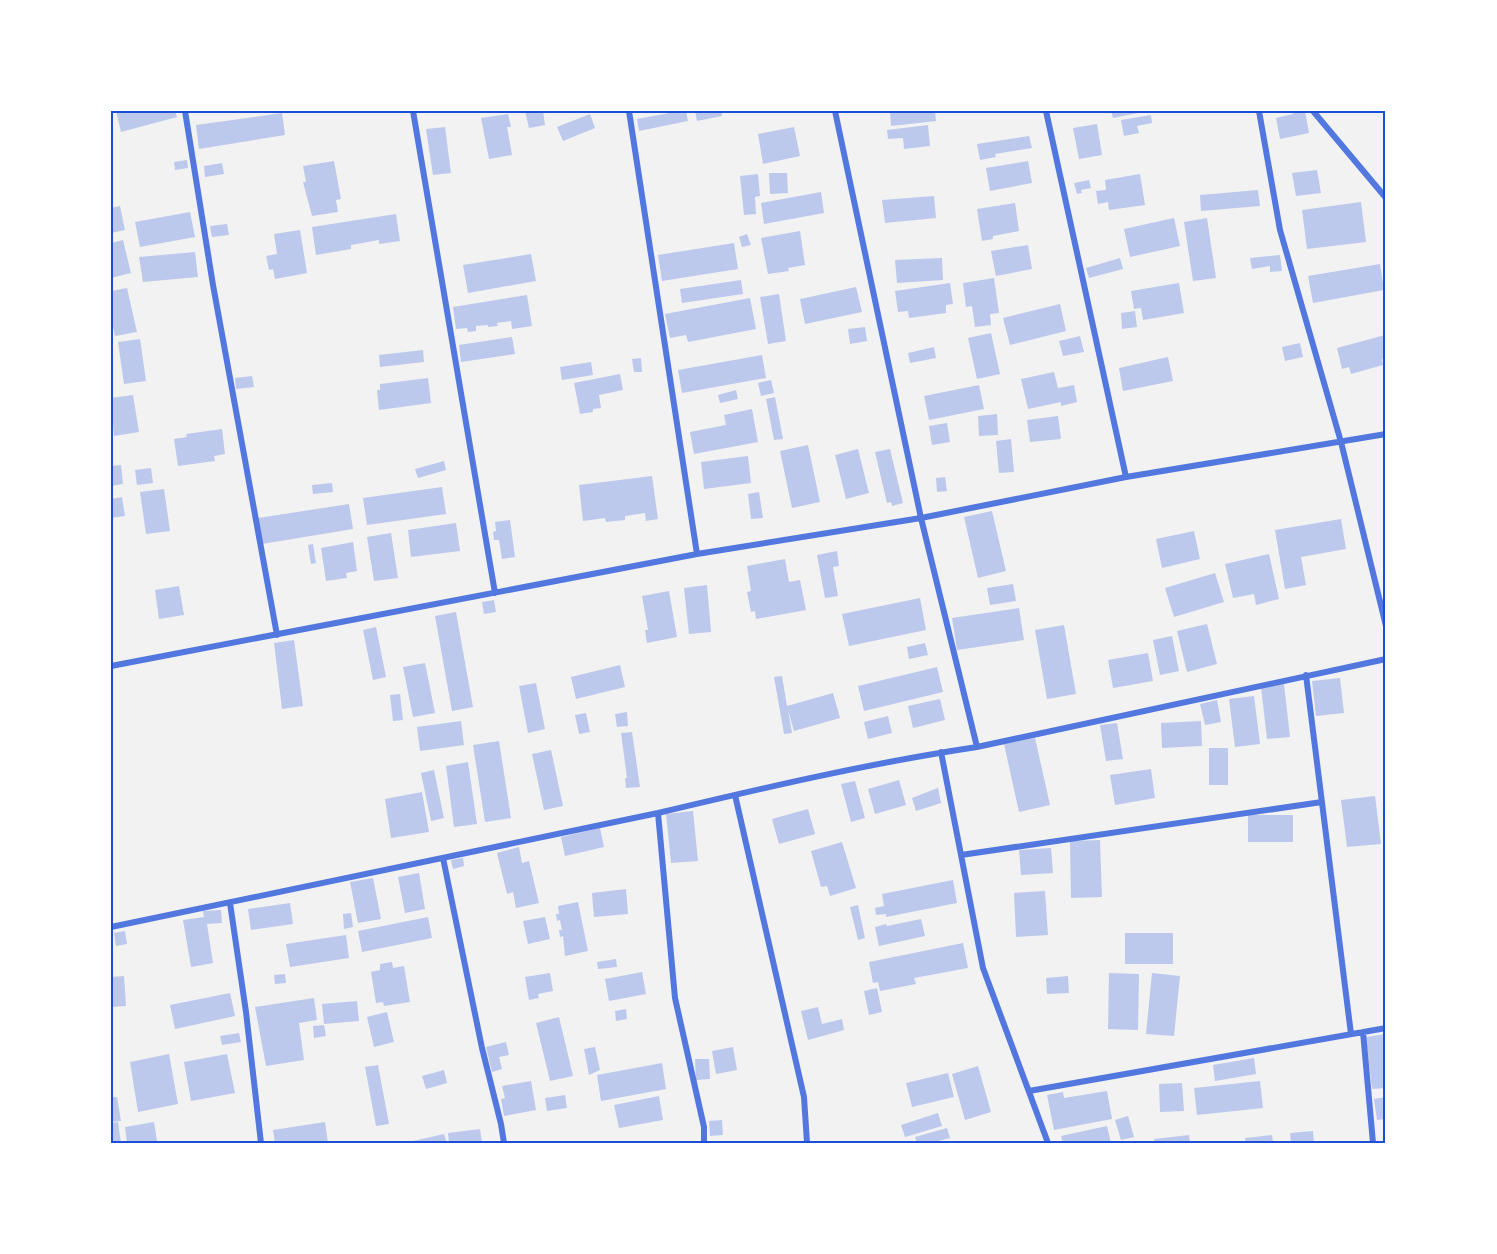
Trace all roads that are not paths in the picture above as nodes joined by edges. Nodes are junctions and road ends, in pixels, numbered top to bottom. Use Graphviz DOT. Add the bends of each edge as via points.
graph roads {
  1 [pos="185,111"];
  2 [pos="413,111"];
  3 [pos="629,111"];
  4 [pos="835,111"];
  5 [pos="1046,111"];
  6 [pos="1259,111"];
  7 [pos="1313,111"];
  8 [pos="1386,198"];
  9 [pos="1386,434"];
  10 [pos="1341,442"];
  11 [pos="1126,477"];
  12 [pos="921,518"];
  13 [pos="697,554"];
  14 [pos="495,592"];
  15 [pos="1386,626"];
  16 [pos="277,635"];
  17 [pos="1386,659"];
  18 [pos="111,666"];
  19 [pos="1306,675"];
  20 [pos="977,747"];
  21 [pos="941,752"];
  22 [pos="735,795"];
  23 [pos="1322,802"];
  24 [pos="658,813"];
  25 [pos="961,855"];
  26 [pos="443,858"];
  27 [pos="230,903"];
  28 [pos="111,927"];
  29 [pos="1386,1028"];
  30 [pos="1363,1032"];
  31 [pos="1351,1034"];
  32 [pos="1029,1091"];
  33 [pos="261,1143"];
  34 [pos="504,1143"];
  35 [pos="704,1143"];
  36 [pos="807,1143"];
  37 [pos="1048,1143"];
  38 [pos="1372,1143"];
  1 -- 16 [label="street"];
  2 -- 14 [label="street"];
  3 -- 13 [label="street"];
  4 -- 12 [label="street"];
  5 -- 11 [label="street"];
  6 -- 10 [label="street" via="1280,230"];
  7 -- 8 [label="street"];
  9 -- 10 [label="street"];
  10 -- 11 [label="street"];
  10 -- 15 [label="street"];
  11 -- 12 [label="street"];
  12 -- 13 [label="street"];
  12 -- 20 [label="street"];
  13 -- 14 [label="street"];
  14 -- 16 [label="street"];
  16 -- 18 [label="street"];
  17 -- 19 [label="street"];
  19 -- 20 [label="street"];
  19 -- 23 [label="street"];
  20 -- 21 [label="street"];
  21 -- 22 [label="street"];
  21 -- 25 [label="street"];
  22 -- 24 [label="street"];
  22 -- 36 [label="street" via="804,1097"];
  23 -- 25 [label="street"];
  23 -- 31 [label="street"];
  24 -- 26 [label="street"];
  24 -- 35 [label="street" via="675,998 704,1127"];
  25 -- 32 [label="street" via="983,968"];
  26 -- 27 [label="street"];
  26 -- 34 [label="street"];
  27 -- 28 [label="street"];
  27 -- 33 [label="street"];
  29 -- 30 [label="street"];
  30 -- 31 [label="street"];
  30 -- 38 [label="street"];
  31 -- 32 [label="street"];
  32 -- 37 [label="street"];
}
